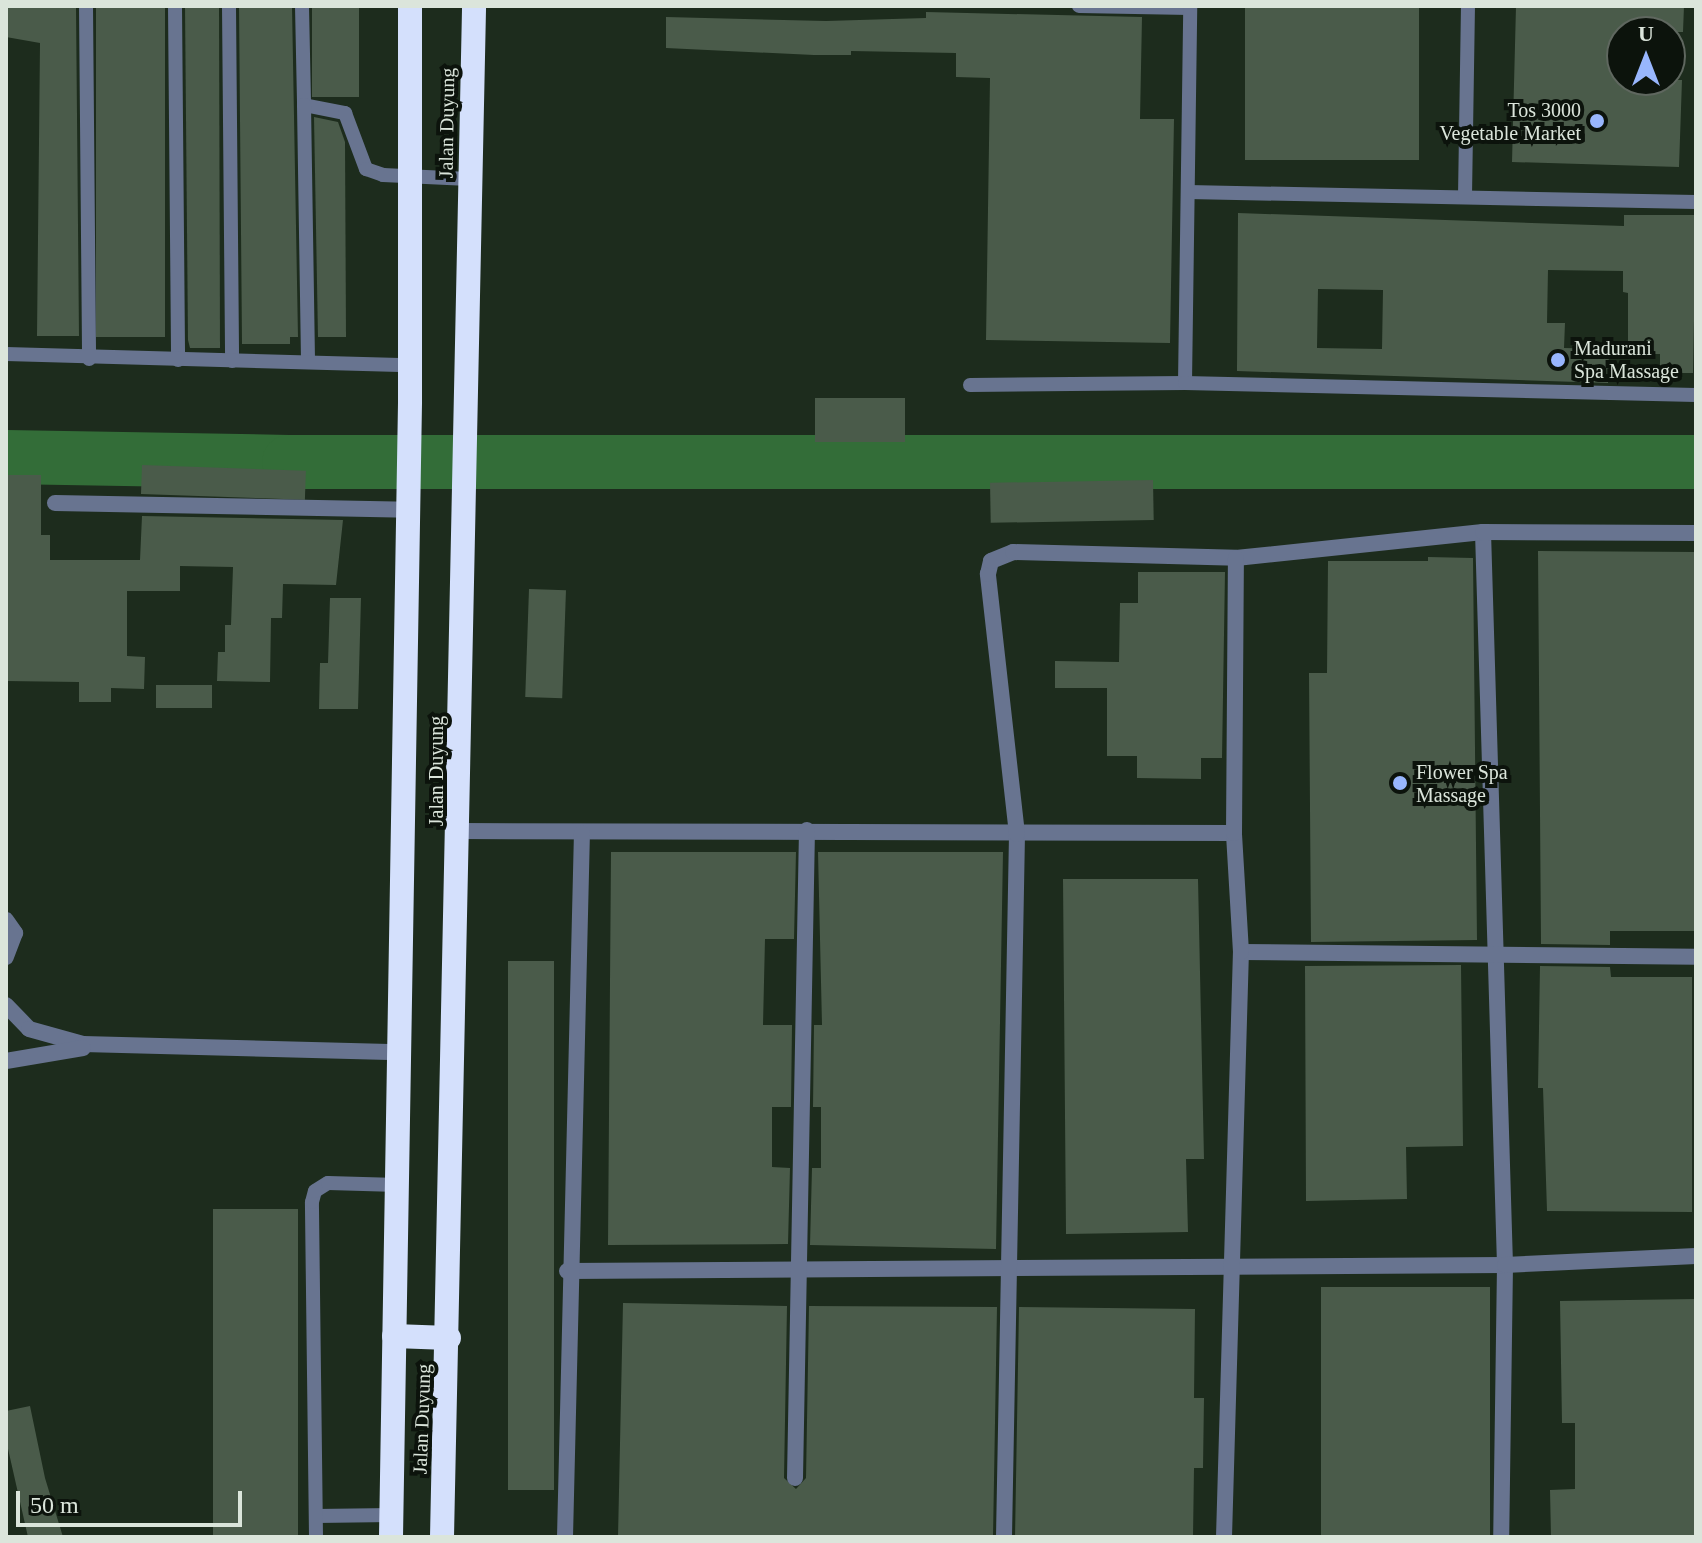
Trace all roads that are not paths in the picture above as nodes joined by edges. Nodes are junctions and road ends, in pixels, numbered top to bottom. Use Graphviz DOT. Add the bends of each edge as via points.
graph roads {
  1 [pos="86,6"];
  2 [pos="175,6"];
  3 [pos="229,6"];
  4 [pos="302,6"];
  5 [pos="410,6"];
  6 [pos="474,6"];
  7 [pos="1079,6"];
  8 [pos="1468,6"];
  9 [pos="1190,7"];
  10 [pos="304,105"];
  11 [pos="410,177"];
  12 [pos="469,179"];
  13 [pos="1188,192"];
  14 [pos="1465,196"];
  15 [pos="1696,202"];
  16 [pos="6,354"];
  17 [pos="89,359"];
  18 [pos="178,360"];
  19 [pos="232,361"];
  20 [pos="308,361"];
  21 [pos="409,365"];
  22 [pos="1185,383"];
  23 [pos="970,385"];
  24 [pos="1696,395"];
  25 [pos="55,503"];
  26 [pos="408,504"];
  27 [pos="1483,532"];
  28 [pos="1696,533"];
  29 [pos="1236,558"];
  30 [pos="807,830"];
  31 [pos="460,831"];
  32 [pos="582,833"];
  33 [pos="1234,833"];
  34 [pos="1017,834"];
  35 [pos="6,920"];
  36 [pos="1241,952"];
  37 [pos="1493,952"];
  38 [pos="6,957"];
  39 [pos="1696,957"];
  40 [pos="6,1005"];
  41 [pos="96,1045"];
  42 [pos="399,1052"];
  43 [pos="6,1061"];
  44 [pos="398,1185"];
  45 [pos="1696,1256"];
  46 [pos="1505,1265"];
  47 [pos="1230,1267"];
  48 [pos="801,1270"];
  49 [pos="567,1271"];
  50 [pos="1011,1272"];
  51 [pos="394,1336"];
  52 [pos="449,1338"];
  53 [pos="795,1478"];
  54 [pos="316,1516"];
  55 [pos="391,1526"];
  56 [pos="316,1537"];
  57 [pos="442,1537"];
  58 [pos="565,1537"];
  59 [pos="1004,1537"];
  60 [pos="1224,1537"];
  61 [pos="1501,1537"];
  1 -- 17 [label="lane"];
  2 -- 18 [label="lane"];
  3 -- 19 [label="lane"];
  4 -- 10 [label="lane"];
  5 -- 11 [label="highway, Jalan Duyung"];
  6 -- 12 [label="highway, Jalan Duyung"];
  7 -- 9 [label="lane"];
  8 -- 14 [label="lane"];
  9 -- 13 [label="lane"];
  10 -- 11 [label="lane" via="345,113 366,169"];
  10 -- 20 [label="lane"];
  11 -- 12 [label="lane"];
  11 -- 21 [label="highway, Jalan Duyung"];
  12 -- 31 [label="highway, Jalan Duyung"];
  13 -- 14 [label="lane"];
  13 -- 22 [label="lane"];
  14 -- 15 [label="lane"];
  16 -- 17 [label="lane"];
  17 -- 18 [label="lane"];
  18 -- 19 [label="lane"];
  19 -- 20 [label="lane"];
  20 -- 21 [label="lane"];
  21 -- 26 [label="highway, Jalan Duyung"];
  22 -- 23 [label="lane"];
  22 -- 24 [label="lane"];
  25 -- 26 [label="street"];
  26 -- 42 [label="highway, Jalan Duyung"];
  27 -- 28 [label="street"];
  27 -- 29 [label="street"];
  27 -- 37 [label="street"];
  29 -- 33 [label="street"];
  29 -- 34 [label="street" via="1013,552 991,561 988,574"];
  30 -- 32 [label="street"];
  30 -- 34 [label="street"];
  30 -- 48 [label="street"];
  31 -- 32 [label="street"];
  31 -- 52 [label="highway, Jalan Duyung"];
  32 -- 49 [label="street"];
  33 -- 34 [label="street"];
  33 -- 36 [label="street"];
  34 -- 50 [label="street"];
  35 -- 38 [label="street" via="15,933"];
  36 -- 37 [label="street"];
  36 -- 47 [label="street"];
  37 -- 39 [label="street"];
  37 -- 46 [label="street"];
  40 -- 41 [label="street" via="29,1029"];
  41 -- 42 [label="street"];
  41 -- 43 [label="street"];
  42 -- 44 [label="highway, Jalan Duyung"];
  44 -- 51 [label="highway, Jalan Duyung"];
  44 -- 54 [label="lane" via="328,1183 315,1191 312,1202"];
  45 -- 46 [label="street"];
  46 -- 47 [label="street"];
  46 -- 61 [label="street"];
  47 -- 50 [label="street"];
  47 -- 60 [label="street"];
  48 -- 49 [label="street"];
  48 -- 50 [label="street"];
  48 -- 53 [label="street"];
  49 -- 58 [label="street"];
  50 -- 59 [label="street"];
  51 -- 52 [label="highway"];
  51 -- 55 [label="highway, Jalan Duyung"];
  52 -- 57 [label="highway, Jalan Duyung"];
  54 -- 55 [label="lane"];
  54 -- 56 [label="lane"];
}
